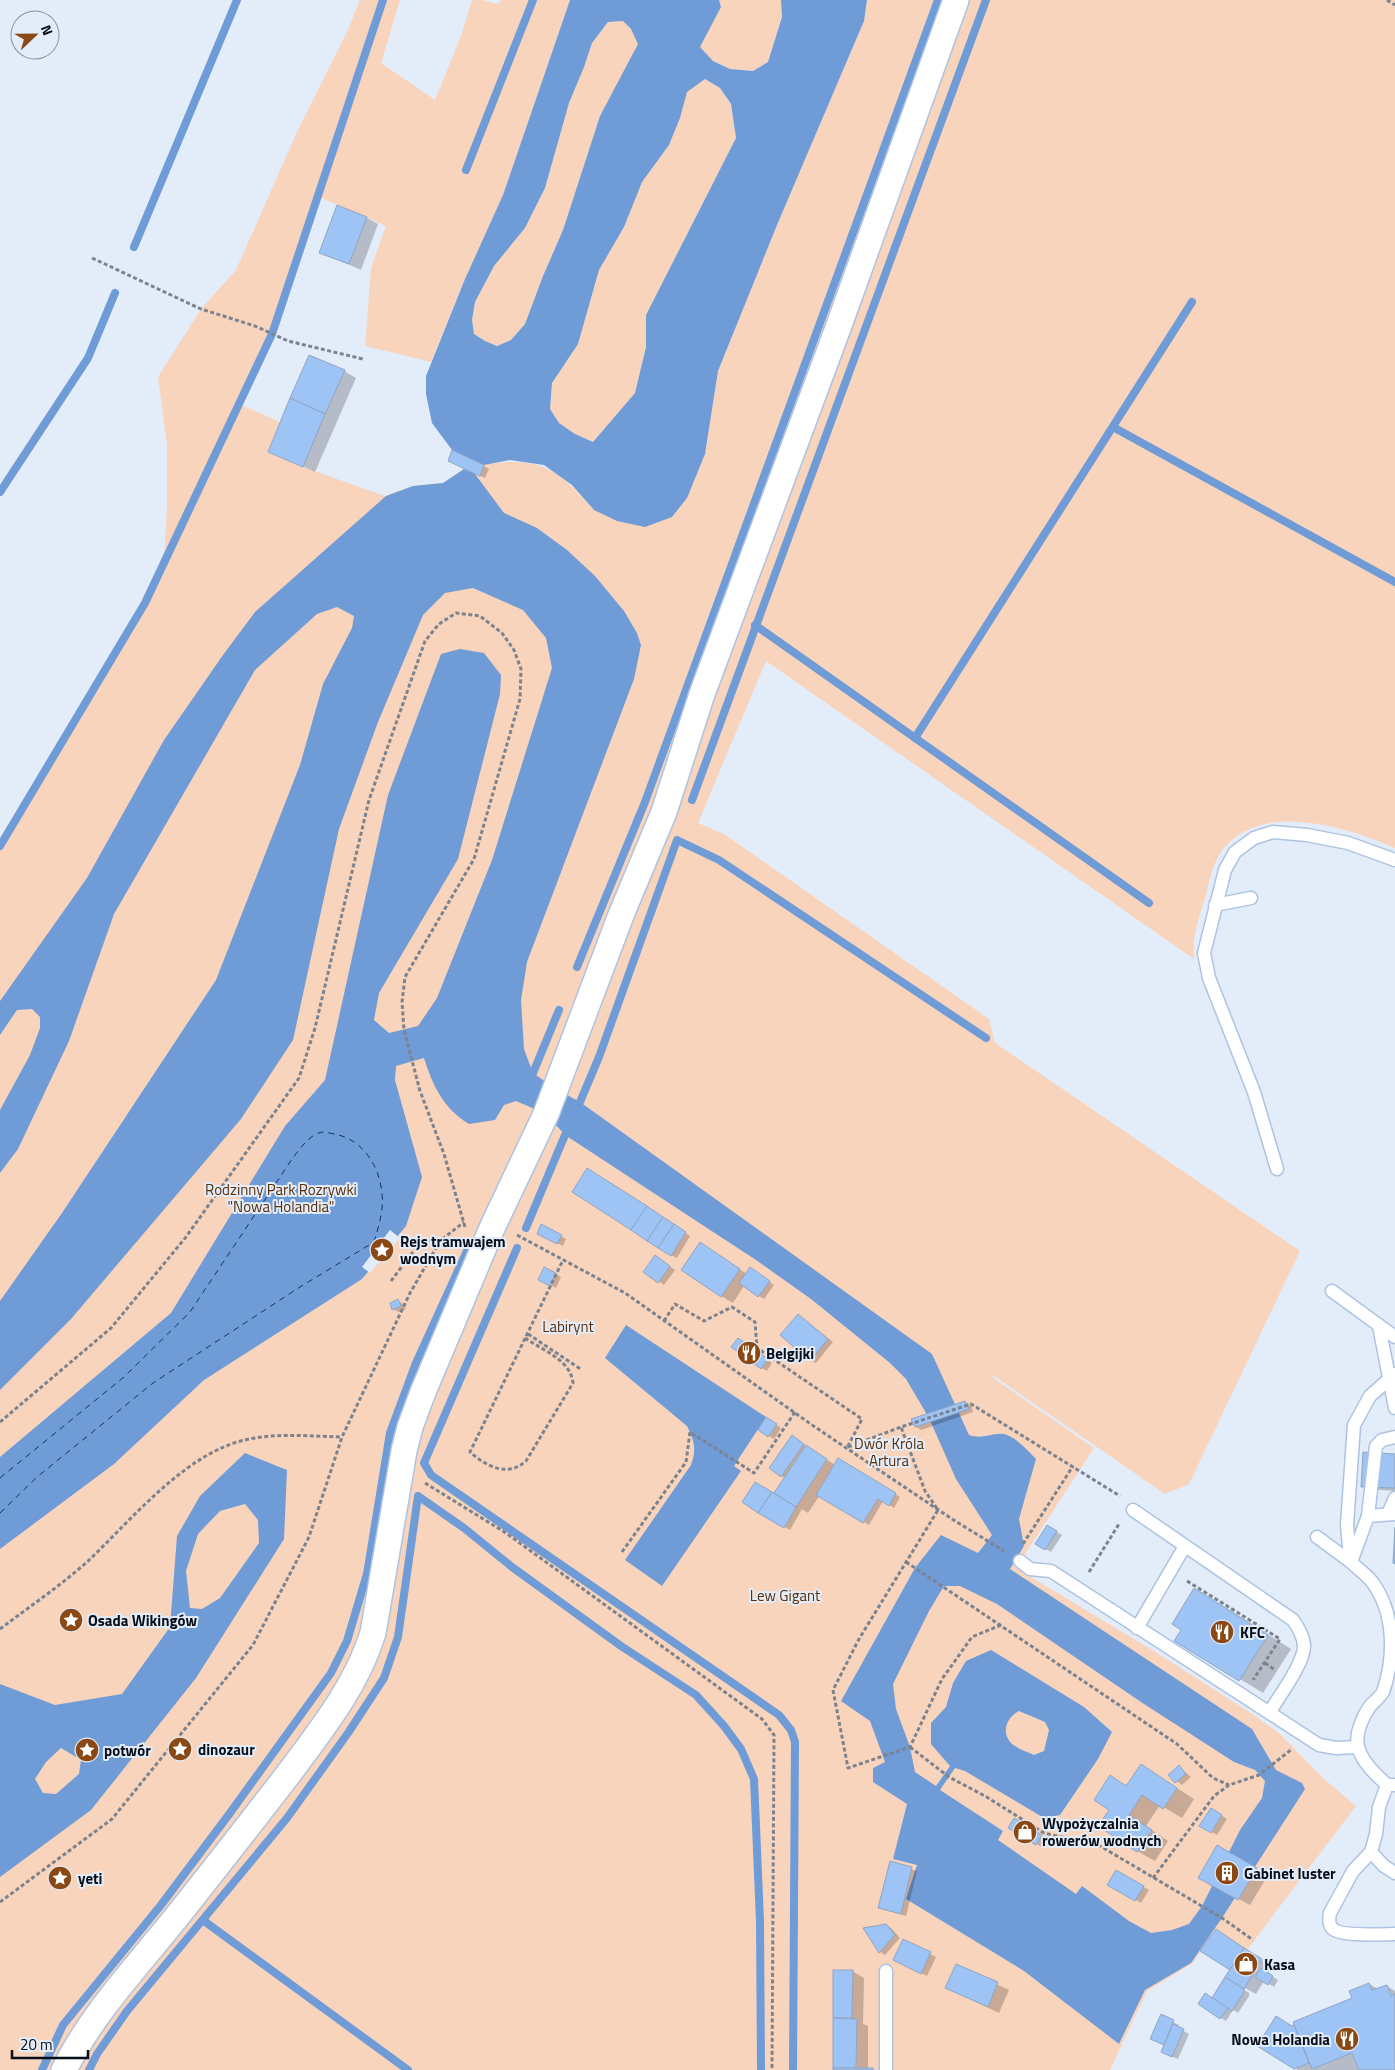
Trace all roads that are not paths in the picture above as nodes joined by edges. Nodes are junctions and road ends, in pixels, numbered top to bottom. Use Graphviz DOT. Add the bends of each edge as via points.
graph roads {
  1 [pos="956,0"];
  2 [pos="1395,860"];
  3 [pos="1251,898"];
  4 [pos="1215,905"];
  5 [pos="1277,1169"];
  6 [pos="1332,1291"];
  7 [pos="1379,1326"];
  8 [pos="1395,1337"];
  9 [pos="1392,1376"];
  10 [pos="1395,1408"];
  11 [pos="1395,1437"];
  12 [pos="1395,1498"];
  13 [pos="1133,1510"];
  14 [pos="1392,1514"];
  15 [pos="1368,1516"];
  16 [pos="1317,1537"];
  17 [pos="1185,1546"];
  18 [pos="1017,1555"];
  19 [pos="1350,1562"];
  20 [pos="1393,1621"];
  21 [pos="1137,1628"];
  22 [pos="1395,1691"];
  23 [pos="1382,1693"];
  24 [pos="1270,1712"];
  25 [pos="1358,1747"];
  26 [pos="1391,1785"];
  27 [pos="1371,1852"];
  28 [pos="1395,1872"];
  29 [pos="1395,1934"];
  30 [pos="886,1971"];
  31 [pos="64,2070"];
  32 [pos="886,2070"];
  1 -- 31 [label="street" via="702,694 664,812 621,915 546,1114 492,1228 422,1392 410,1428 372,1633 359,1670 308,1747 86,2030"];
  2 -- 4 [label="lane" via="1348,843 1273,832 1254,838 1235,852 1225,870"];
  3 -- 4 [label="lane"];
  4 -- 5 [label="lane" via="1204,953 1209,978 1254,1092"];
  6 -- 7 [label="lane"];
  7 -- 8 [label="lane"];
  7 -- 9 [label="lane"];
  9 -- 10 [label="lane"];
  9 -- 19 [label="lane" via="1370,1396 1354,1425 1347,1525"];
  11 -- 15 [label="lane" via="1382,1440 1376,1446"];
  12 -- 14 [label="lane"];
  13 -- 17 [label="lane"];
  14 -- 15 [label="lane"];
  15 -- 19 [label="lane"];
  16 -- 19 [label="lane"];
  17 -- 21 [label="lane"];
  17 -- 24 [label="lane" via="1293,1620 1301,1631 1304,1646 1300,1661"];
  18 -- 21 [label="lane" via="1030,1569 1051,1572"];
  19 -- 20 [label="lane" via="1372,1582"];
  20 -- 23 [label="lane" via="1391,1667"];
  21 -- 24 [label="lane"];
  22 -- 23 [label="lane"];
  23 -- 25 [label="lane" via="1363,1719"];
  24 -- 25 [label="lane" via="1319,1745"];
  25 -- 26 [label="lane" via="1376,1775"];
  26 -- 27 [label="lane" via="1379,1807"];
  27 -- 28 [label="lane"];
  27 -- 29 [label="lane" via="1352,1871 1330,1913 1331,1928 1339,1933"];
  30 -- 32 [label="lane"];
}
